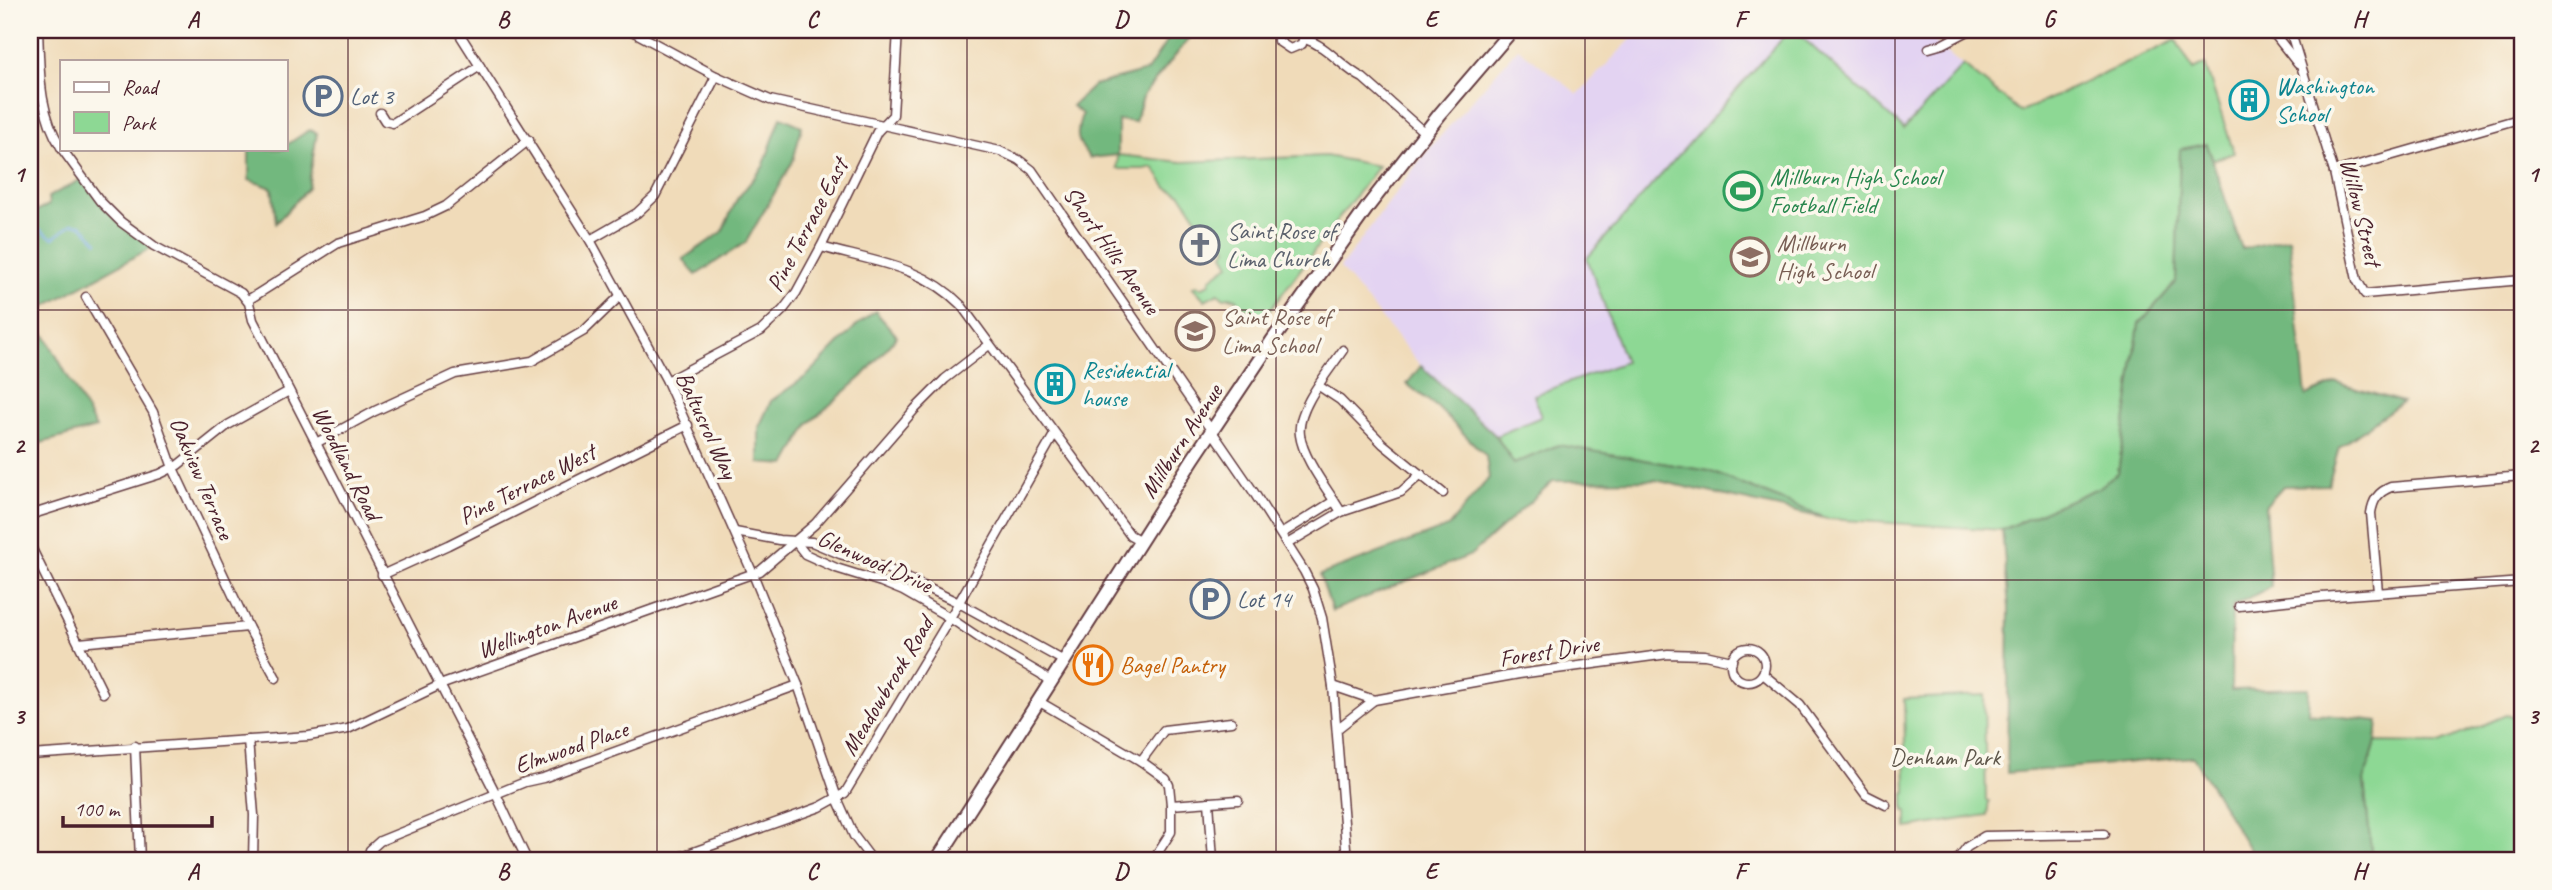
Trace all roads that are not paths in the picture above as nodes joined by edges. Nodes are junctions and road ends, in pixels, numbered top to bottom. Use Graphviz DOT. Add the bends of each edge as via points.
graph roads {
  1 [pos="38,30"];
  2 [pos="457,30"];
  3 [pos="630,30"];
  4 [pos="898,30"];
  5 [pos="1278,30"];
  6 [pos="1305,30"];
  7 [pos="1512,30"];
  8 [pos="1970,30"];
  9 [pos="2266,30"];
  10 [pos="2290,30"];
  11 [pos="1305,40"];
  12 [pos="1930,48"];
  13 [pos="480,66"];
  14 [pos="2300,67"];
  15 [pos="716,76"];
  16 [pos="380,113"];
  17 [pos="2522,118"];
  18 [pos="884,125"];
  19 [pos="1424,133"];
  20 [pos="529,140"];
  21 [pos="60,145"];
  22 [pos="63,150"];
  23 [pos="2334,172"];
  24 [pos="590,240"];
  25 [pos="821,247"];
  26 [pos="2522,280"];
  27 [pos="620,296"];
  28 [pos="86,297"];
  29 [pos="248,300"];
  30 [pos="989,345"];
  31 [pos="1343,350"];
  32 [pos="667,381"];
  33 [pos="1320,386"];
  34 [pos="289,391"];
  35 [pos="688,425"];
  36 [pos="1212,430"];
  37 [pos="1054,435"];
  38 [pos="316,443"];
  39 [pos="173,468"];
  40 [pos="1420,474"];
  41 [pos="2522,476"];
  42 [pos="1443,493"];
  43 [pos="1335,501"];
  44 [pos="1341,512"];
  45 [pos="30,515"];
  46 [pos="735,532"];
  47 [pos="1281,534"];
  48 [pos="795,541"];
  49 [pos="1141,541"];
  50 [pos="1287,544"];
  51 [pos="30,545"];
  52 [pos="753,573"];
  53 [pos="382,575"];
  54 [pos="2522,582"];
  55 [pos="2378,592"];
  56 [pos="959,603"];
  57 [pos="2239,606"];
  58 [pos="950,618"];
  59 [pos="248,627"];
  60 [pos="79,643"];
  61 [pos="1064,661"];
  62 [pos="1732,661"];
  63 [pos="1763,674"];
  64 [pos="276,678"];
  65 [pos="1051,683"];
  66 [pos="440,684"];
  67 [pos="798,685"];
  68 [pos="1333,686"];
  69 [pos="103,693"];
  70 [pos="1038,701"];
  71 [pos="1374,701"];
  72 [pos="1231,722"];
  73 [pos="1337,729"];
  74 [pos="248,740"];
  75 [pos="135,746"];
  76 [pos="30,755"];
  77 [pos="1141,761"];
  78 [pos="496,794"];
  79 [pos="837,798"];
  80 [pos="1238,800"];
  81 [pos="1209,802"];
  82 [pos="1171,805"];
  83 [pos="1886,805"];
  84 [pos="2104,834"];
  85 [pos="140,860"];
  86 [pos="253,860"];
  87 [pos="369,860"];
  88 [pos="527,860"];
  89 [pos="671,860"];
  90 [pos="872,860"];
  91 [pos="937,860"];
  92 [pos="1153,860"];
  93 [pos="1213,860"];
  94 [pos="1347,860"];
  95 [pos="1957,860"];
  1 -- 21 [label="street" via="41,99 50,130"];
  2 -- 13 [label="street, Baltusrol Way"];
  3 -- 15 [label="street, Short Hills Avenue"];
  4 -- 18 [label="street, Pine Terrace East" via="893,115"];
  5 -- 11 [label="street" via="1278,41 1285,48 1299,47"];
  6 -- 11 [label="street"];
  7 -- 19 [label="main road, Millburn Avenue"];
  8 -- 12 [label="street"];
  9 -- 14 [label="street, Willow Street"];
  10 -- 14 [label="street, Willow Street"];
  11 -- 19 [label="street" via="1363,78"];
  13 -- 16 [label="street" via="393,123"];
  13 -- 20 [label="street, Baltusrol Way"];
  14 -- 23 [label="street, Willow Street"];
  15 -- 18 [label="street, Short Hills Avenue" via="770,100"];
  15 -- 24 [label="street" via="655,196 637,213"];
  17 -- 23 [label="street"];
  18 -- 25 [label="street, Pine Terrace East"];
  18 -- 36 [label="street, Short Hills Avenue" via="1000,151 1026,164"];
  19 -- 36 [label="main road, Millburn Avenue" via="1320,271"];
  20 -- 24 [label="street, Baltusrol Way"];
  20 -- 29 [label="street" via="446,206 338,243"];
  22 -- 29 [label="street" via="94,194 121,222"];
  23 -- 26 [label="street, Willow Street" via="2357,280 2365,294"];
  24 -- 27 [label="street, Baltusrol Way"];
  25 -- 30 [label="street" via="907,269 933,283 961,305"];
  25 -- 32 [label="street, Pine Terrace East" via="796,293 761,331"];
  27 -- 32 [label="street, Baltusrol Way"];
  27 -- 38 [label="street" via="584,331 532,361 456,374"];
  28 -- 39 [label="street, Oakview Terrace" via="153,412"];
  29 -- 34 [label="street, Woodland Road" via="253,320"];
  30 -- 37 [label="street"];
  30 -- 48 [label="street, Wellington Avenue" via="915,409"];
  31 -- 33 [label="street"];
  32 -- 35 [label="street, Baltusrol Way"];
  33 -- 40 [label="street"];
  33 -- 43 [label="street" via="1301,418 1299,434"];
  34 -- 38 [label="street, Woodland Road"];
  34 -- 39 [label="street" via="229,425"];
  35 -- 46 [label="street, Baltusrol Way"];
  35 -- 53 [label="street, Pine Terrace West"];
  36 -- 47 [label="street, Short Hills Avenue"];
  36 -- 49 [label="main road, Millburn Avenue"];
  37 -- 49 [label="street" via="1130,535"];
  37 -- 56 [label="street, Meadowbrook Road"];
  38 -- 53 [label="street, Woodland Road"];
  39 -- 45 [label="street"];
  39 -- 59 [label="street, Oakview Terrace"];
  40 -- 42 [label="street"];
  40 -- 44 [label="street" via="1401,492"];
  41 -- 55 [label="street" via="2391,487 2378,494 2371,513"];
  43 -- 44 [label="street"];
  43 -- 47 [label="street"];
  44 -- 50 [label="street"];
  46 -- 48 [label="street"];
  46 -- 52 [label="street, Baltusrol Way"];
  47 -- 50 [label="street, Short Hills Avenue"];
  48 -- 52 [label="street, Wellington Avenue"];
  48 -- 56 [label="street, Glenwood Drive" via="812,542 886,568"];
  48 -- 58 [label="street, Glenwood Drive" via="805,554 881,582"];
  49 -- 61 [label="main road, Millburn Avenue"];
  50 -- 68 [label="street, Short Hills Avenue" via="1313,589"];
  51 -- 60 [label="street"];
  52 -- 66 [label="street, Wellington Avenue"];
  52 -- 67 [label="street, Baltusrol Way"];
  53 -- 66 [label="street, Woodland Road"];
  54 -- 55 [label="street"];
  55 -- 57 [label="street"];
  56 -- 58 [label="street, Meadowbrook Road"];
  56 -- 61 [label="street, Glenwood Drive"];
  58 -- 65 [label="street, Glenwood Drive"];
  58 -- 79 [label="street, Meadowbrook Road" via="849,788"];
  59 -- 60 [label="street"];
  59 -- 64 [label="street, Oakview Terrace"];
  60 -- 69 [label="street"];
  61 -- 65 [label="main road, Millburn Avenue"];
  62 -- 63 [label="street" via="1732,672 1743,682 1755,681"];
  62 -- 63 [label="street, Forest Drive" via="1737,652 1752,649 1763,659"];
  62 -- 71 [label="street, Forest Drive" via="1668,654 1519,674"];
  63 -- 83 [label="street, Forest Drive" via="1800,705 1866,795"];
  65 -- 70 [label="main road, Millburn Avenue"];
  66 -- 74 [label="street, Wellington Avenue" via="348,729"];
  66 -- 78 [label="street, Woodland Road"];
  67 -- 78 [label="street, Elmwood Place"];
  67 -- 79 [label="street, Baltusrol Way"];
  68 -- 71 [label="street"];
  68 -- 73 [label="street, Short Hills Avenue"];
  70 -- 77 [label="street"];
  70 -- 91 [label="main road, Millburn Avenue"];
  71 -- 73 [label="street, Forest Drive"];
  72 -- 77 [label="street" via="1164,730"];
  73 -- 94 [label="street, Short Hills Avenue"];
  74 -- 75 [label="street, Wellington Avenue"];
  74 -- 86 [label="street"];
  75 -- 76 [label="street, Wellington Avenue"];
  75 -- 85 [label="street"];
  77 -- 82 [label="street" via="1166,779"];
  78 -- 87 [label="street, Elmwood Place" via="380,841 370,850"];
  78 -- 88 [label="street, Woodland Road"];
  79 -- 89 [label="street, Meadowbrook Road"];
  79 -- 90 [label="street, Baltusrol Way" via="854,836"];
  80 -- 81 [label="street"];
  81 -- 82 [label="street"];
  81 -- 93 [label="street"];
  82 -- 92 [label="street" via="1171,832"];
  84 -- 95 [label="street" via="1985,836 1967,846"];
}
